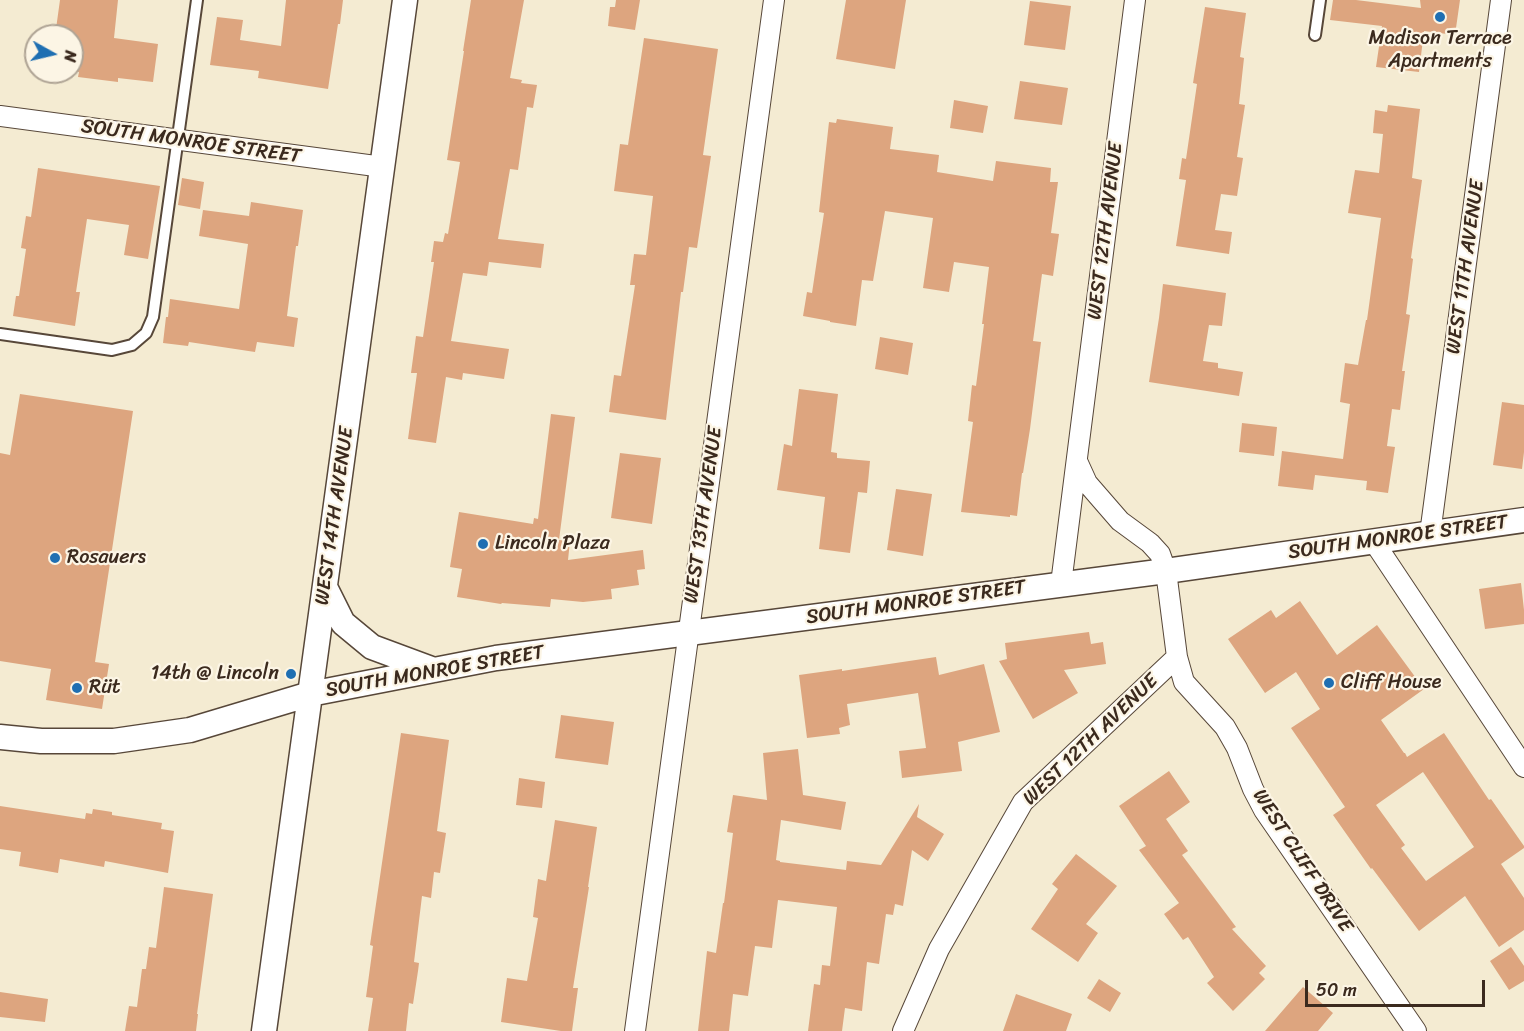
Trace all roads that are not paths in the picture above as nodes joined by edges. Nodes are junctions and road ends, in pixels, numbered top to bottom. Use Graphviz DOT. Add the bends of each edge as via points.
graph roads {
  1 [pos="197,0"];
  2 [pos="405,0"];
  3 [pos="774,0"];
  4 [pos="1135,0"];
  5 [pos="1320,0"];
  6 [pos="1502,0"];
  7 [pos="1315,35"];
  8 [pos="0,116"];
  9 [pos="178,140"];
  10 [pos="383,168"];
  11 [pos="0,334"];
  12 [pos="1077,461"];
  13 [pos="1524,520"];
  14 [pos="1430,534"];
  15 [pos="1374,542"];
  16 [pos="1166,571"];
  17 [pos="1061,584"];
  18 [pos="325,587"];
  19 [pos="689,634"];
  20 [pos="1177,657"];
  21 [pos="434,670"];
  22 [pos="310,694"];
  23 [pos="0,737"];
  24 [pos="1524,767"];
  25 [pos="264,1031"];
  26 [pos="635,1031"];
  27 [pos="903,1031"];
  28 [pos="1416,1031"];
  1 -- 9 [label="lane"];
  2 -- 10 [label="street, WEST 14TH AVENUE"];
  3 -- 19 [label="street, WEST 13TH AVENUE"];
  4 -- 12 [label="street, WEST 12TH AVENUE"];
  5 -- 7 [label="lane"];
  6 -- 14 [label="street, WEST 11TH AVENUE"];
  8 -- 9 [label="street, SOUTH MONROE STREET"];
  9 -- 10 [label="street, SOUTH MONROE STREET"];
  9 -- 11 [label="lane" via="153,317 146,333 132,345 112,350"];
  10 -- 18 [label="street, WEST 14TH AVENUE"];
  12 -- 16 [label="street" via="1087,483 1120,521 1160,554"];
  12 -- 17 [label="street, WEST 12TH AVENUE"];
  13 -- 14 [label="street, SOUTH MONROE STREET"];
  14 -- 15 [label="street, SOUTH MONROE STREET"];
  15 -- 16 [label="street, SOUTH MONROE STREET"];
  15 -- 24 [label="street"];
  16 -- 17 [label="street, SOUTH MONROE STREET"];
  16 -- 20 [label="street"];
  17 -- 19 [label="street, SOUTH MONROE STREET"];
  18 -- 21 [label="street" via="343,623 372,646"];
  18 -- 22 [label="street, WEST 14TH AVENUE"];
  19 -- 21 [label="street, SOUTH MONROE STREET" via="496,658"];
  19 -- 26 [label="street, WEST 13TH AVENUE"];
  20 -- 27 [label="street, WEST 12TH AVENUE" via="1023,802 939,949"];
  20 -- 28 [label="street, WEST CLIFF DRIVE" via="1184,682 1225,727 1237,748 1264,810"];
  21 -- 22 [label="street, SOUTH MONROE STREET"];
  22 -- 23 [label="street, SOUTH MONROE STREET" via="190,730 114,741"];
  22 -- 25 [label="street, WEST 14TH AVENUE"];
}
